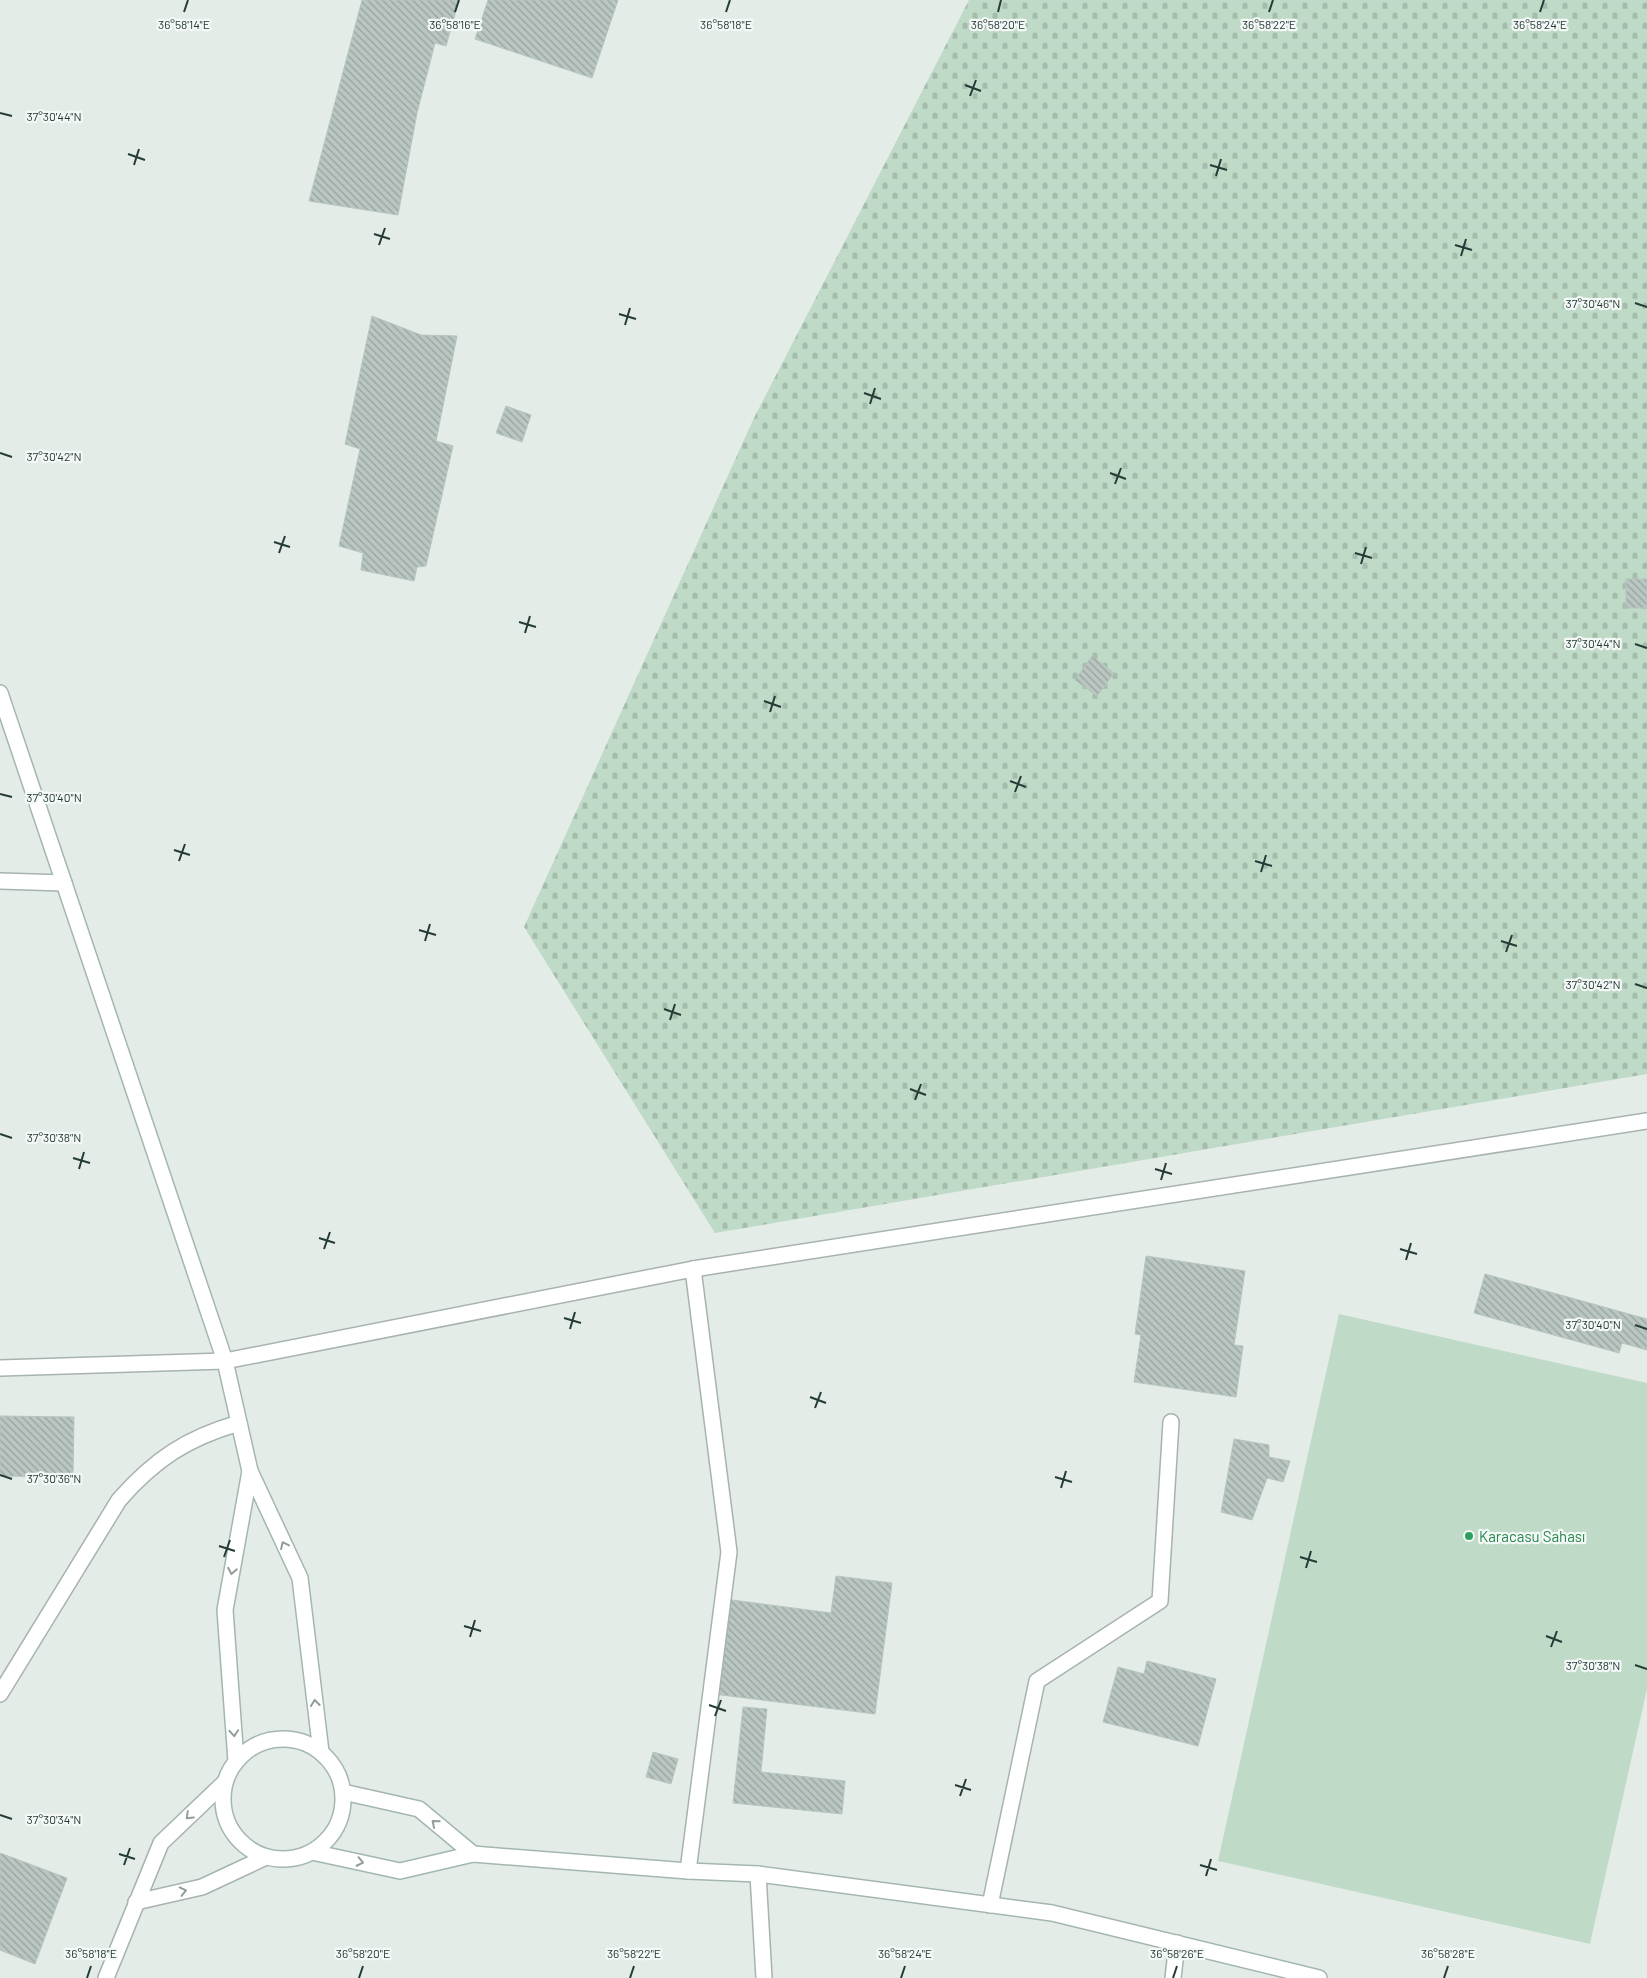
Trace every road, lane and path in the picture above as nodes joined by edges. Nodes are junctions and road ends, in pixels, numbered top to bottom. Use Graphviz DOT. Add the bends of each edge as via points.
graph roads {
  1 [pos="0,693"];
  2 [pos="0,881"];
  3 [pos="64,883"];
  4 [pos="1647,1121"];
  5 [pos="694,1269"];
  6 [pos="225,1362"];
  7 [pos="0,1368"];
  8 [pos="1171,1422"];
  9 [pos="239,1423"];
  10 [pos="250,1472"];
  11 [pos="0,1694"];
  12 [pos="321,1752"];
  13 [pos="236,1761"];
  14 [pos="225,1782"];
  15 [pos="343,1792"];
  16 [pos="312,1852"];
  17 [pos="473,1854"];
  18 [pos="266,1857"];
  19 [pos="688,1871"];
  20 [pos="758,1874"];
  21 [pos="136,1902"];
  22 [pos="990,1905"];
  23 [pos="1177,1943"];
  24 [pos="106,1978"];
  25 [pos="764,1978"];
  26 [pos="1173,1978"];
  27 [pos="1319,1978"];
  1 -- 3 [label="street"];
  2 -- 3 [label="street"];
  3 -- 6 [label="street"];
  4 -- 5 [label="street"];
  5 -- 6 [label="street"];
  5 -- 19 [label="street" via="728,1552"];
  6 -- 7 [label="street"];
  6 -- 9 [label="street"];
  8 -- 22 [label="street" via="1160,1601 1037,1681"];
  9 -- 10 [label="street"];
  9 -- 11 [label="street" via="186,1442 161,1458 119,1500"];
  12 -- 10 [label="street, one-way" via="300,1578"];
  10 -- 13 [label="street, one-way" via="225,1610"];
  12 -- 13 [label="street" via="300,1741 276,1739 254,1746"];
  12 -- 15 [label="street" via="336,1770"];
  13 -- 14 [label="street"];
  14 -- 18 [label="street" via="223,1806 230,1828 245,1846"];
  14 -- 21 [label="street, one-way" via="161,1843"];
  15 -- 16 [label="street" via="338,1823 330,1837"];
  17 -- 15 [label="street, one-way" via="419,1810"];
  16 -- 17 [label="street, one-way" via="400,1871"];
  16 -- 18 [label="street" via="290,1860"];
  17 -- 19 [label="street"];
  21 -- 18 [label="street, one-way" via="202,1887"];
  19 -- 20 [label="street"];
  20 -- 22 [label="street"];
  20 -- 25 [label="street"];
  21 -- 24 [label="street"];
  22 -- 23 [label="street" via="1052,1913"];
  23 -- 26 [label="street"];
  23 -- 27 [label="street"];
}
